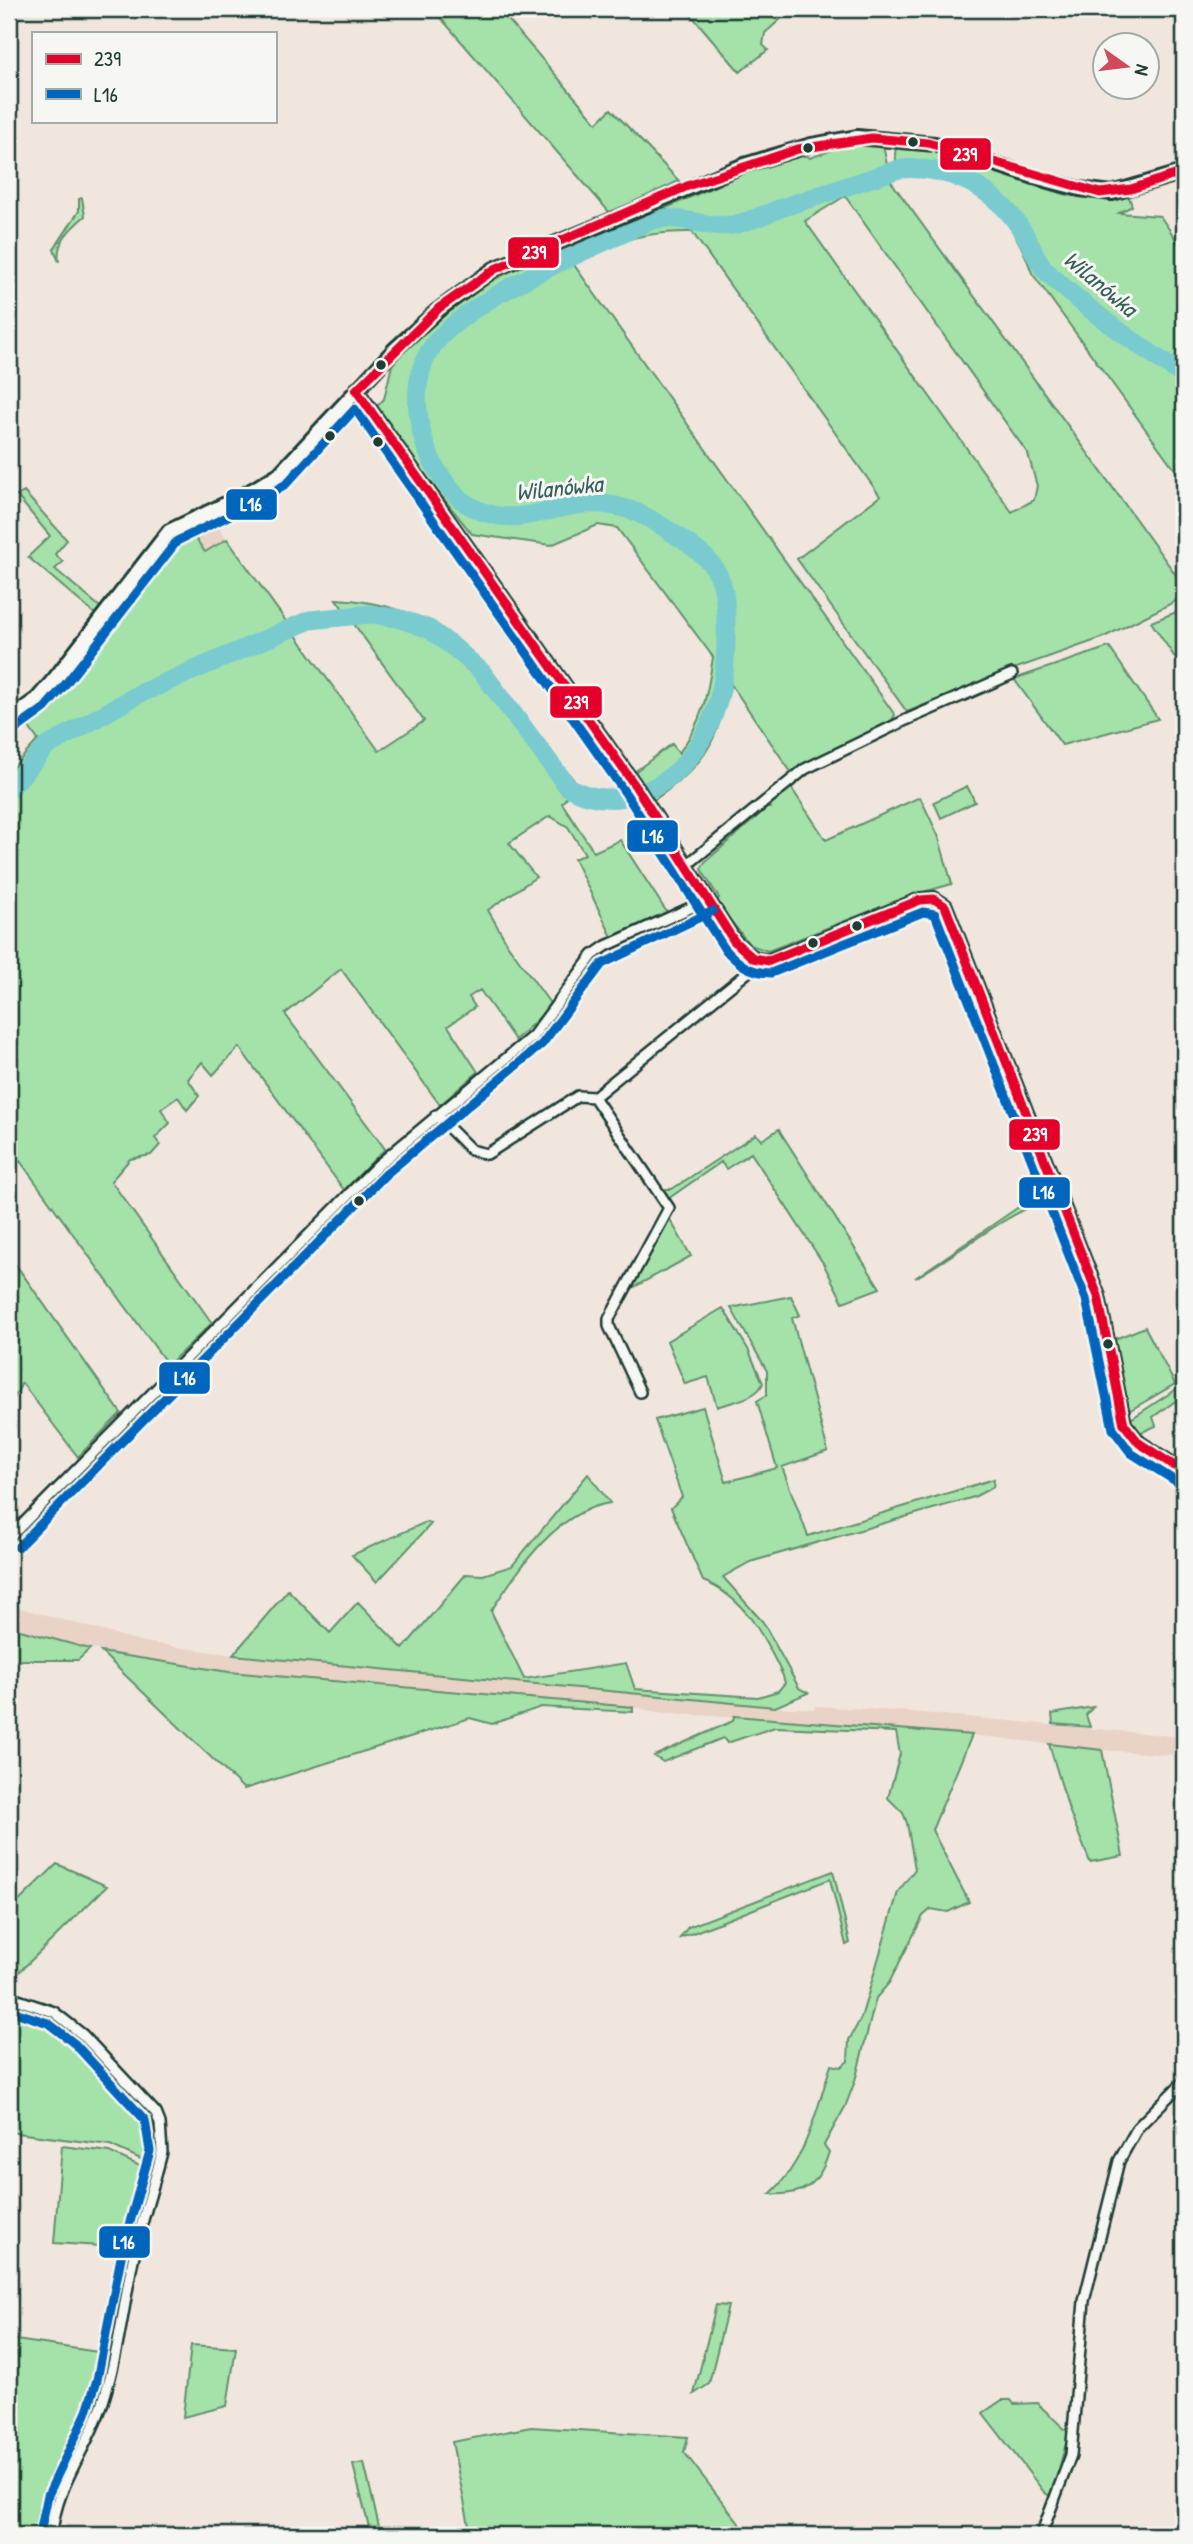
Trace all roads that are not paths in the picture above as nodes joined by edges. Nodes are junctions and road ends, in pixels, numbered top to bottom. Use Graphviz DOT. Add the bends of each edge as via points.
graph roads {
  1 [pos="1184,172"];
  2 [pos="356,390"];
  3 [pos="1012,674"];
  4 [pos="9,719"];
  5 [pos="688,864"];
  6 [pos="708,900"];
  7 [pos="754,960"];
  8 [pos="594,1097"];
  9 [pos="436,1115"];
  10 [pos="640,1392"];
  11 [pos="1184,1472"];
  12 [pos="9,1538"];
  13 [pos="9,1997"];
  14 [pos="1184,2081"];
  15 [pos="52,2535"];
  16 [pos="1041,2535"];
  1 -- 2 [label="street" via="1112,193 1046,180 912,140 858,137 811,145 671,193 494,269 437,311"];
  2 -- 4 [label="street" via="279,474 169,531 55,678 37,699"];
  2 -- 5 [label="street"];
  3 -- 5 [label="street" via="805,769"];
  5 -- 6 [label="street"];
  6 -- 7 [label="street" via="734,940"];
  6 -- 9 [label="street" via="601,948 533,1036"];
  7 -- 8 [label="street" via="748,972"];
  7 -- 11 [label="street" via="769,961 920,900 934,899 946,906 1098,1296 1124,1424 1139,1443"];
  8 -- 9 [label="street" via="578,1096 483,1154 471,1150"];
  8 -- 10 [label="street" via="669,1208 609,1319"];
  9 -- 12 [label="street" via="345,1196"];
  13 -- 15 [label="street" via="54,2012 76,2028 156,2113 162,2137 109,2382 74,2460"];
  14 -- 16 [label="street" via="1138,2127 1119,2161 1084,2301 1071,2455"];
}
